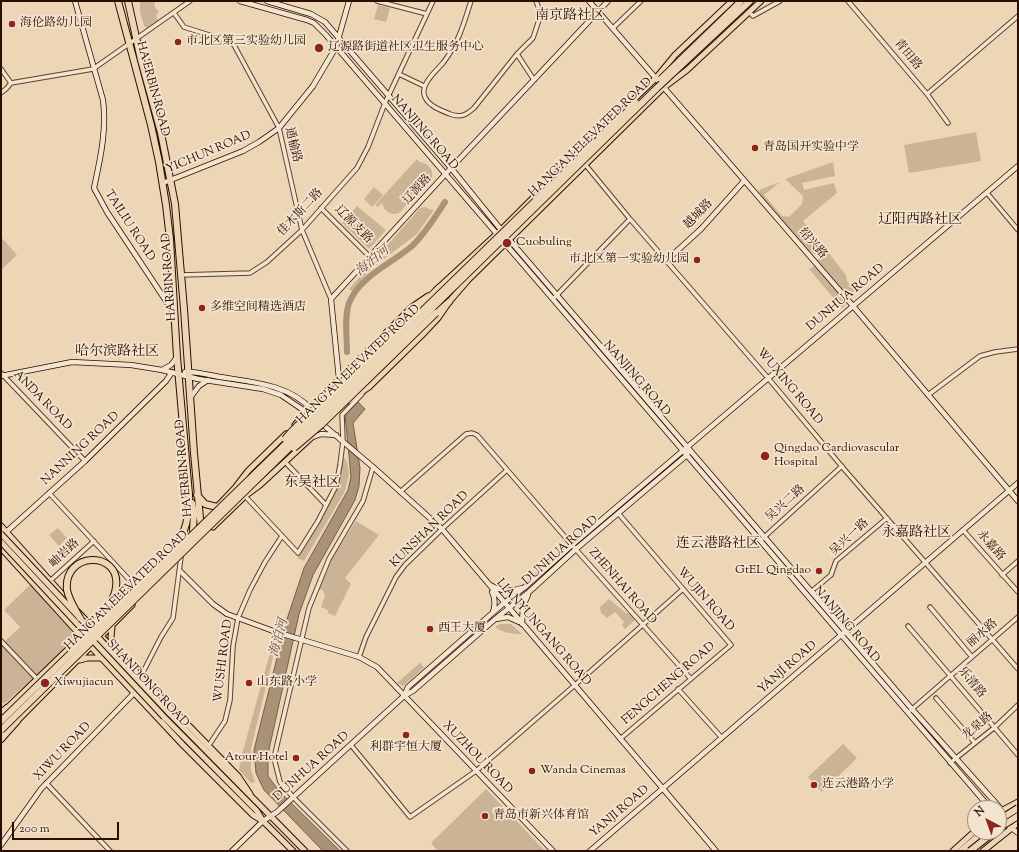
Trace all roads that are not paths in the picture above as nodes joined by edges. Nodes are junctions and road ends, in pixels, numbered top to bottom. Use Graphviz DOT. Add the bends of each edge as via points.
graph roads {
  1 [pos="75,1"];
  2 [pos="118,1"];
  3 [pos="128,1"];
  4 [pos="190,1"];
  5 [pos="240,1"];
  6 [pos="267,1"];
  7 [pos="349,1"];
  8 [pos="376,1"];
  9 [pos="433,1"];
  10 [pos="471,1"];
  11 [pos="536,1"];
  12 [pos="589,1"];
  13 [pos="608,1"];
  14 [pos="641,1"];
  15 [pos="732,1"];
  16 [pos="751,1"];
  17 [pos="761,1"];
  18 [pos="780,1"];
  19 [pos="848,1"];
  20 [pos="742,3"];
  21 [pos="598,12"];
  22 [pos="749,12"];
  23 [pos="174,13"];
  24 [pos="428,14"];
  25 [pos="1018,16"];
  26 [pos="613,28"];
  27 [pos="137,38"];
  28 [pos="339,38"];
  29 [pos="129,44"];
  30 [pos="336,47"];
  31 [pos="517,54"];
  32 [pos="1,69"];
  33 [pos="93,69"];
  34 [pos="399,74"];
  35 [pos="656,78"];
  36 [pos="534,80"];
  37 [pos="11,82"];
  38 [pos="424,86"];
  39 [pos="663,88"];
  40 [pos="1,94"];
  41 [pos="927,94"];
  42 [pos="388,97"];
  43 [pos="385,103"];
  44 [pos="948,123"];
  45 [pos="279,128"];
  46 [pos="576,154"];
  47 [pos="585,165"];
  48 [pos="1018,166"];
  49 [pos="451,168"];
  50 [pos="446,174"];
  51 [pos="170,180"];
  52 [pos="744,181"];
  53 [pos="163,183"];
  54 [pos="987,193"];
  55 [pos="321,208"];
  56 [pos="630,219"];
  57 [pos="302,230"];
  58 [pos="501,230"];
  59 [pos="1018,230"];
  60 [pos="496,234"];
  61 [pos="510,240"];
  62 [pos="506,244"];
  63 [pos="370,257"];
  64 [pos="666,261"];
  65 [pos="181,275"];
  66 [pos="439,288"];
  67 [pos="557,294"];
  68 [pos="331,299"];
  69 [pos="553,299"];
  70 [pos="449,302"];
  71 [pos="852,306"];
  72 [pos="175,314"];
  73 [pos="1018,349"];
  74 [pos="177,357"];
  75 [pos="162,370"];
  76 [pos="172,372"];
  77 [pos="179,373"];
  78 [pos="2,375"];
  79 [pos="188,375"];
  80 [pos="341,377"];
  81 [pos="768,378"];
  82 [pos="209,380"];
  83 [pos="928,395"];
  84 [pos="190,398"];
  85 [pos="310,408"];
  86 [pos="306,412"];
  87 [pos="340,413"];
  88 [pos="324,425"];
  89 [pos="336,435"];
  90 [pos="310,439"];
  91 [pos="343,441"];
  92 [pos="688,447"];
  93 [pos="684,450"];
  94 [pos="688,455"];
  95 [pos="273,460"];
  96 [pos="85,461"];
  97 [pos="287,464"];
  98 [pos="372,466"];
  99 [pos="842,466"];
  100 [pos="508,470"];
  101 [pos="1018,483"];
  102 [pos="1010,491"];
  103 [pos="400,492"];
  104 [pos="49,493"];
  105 [pos="190,494"];
  106 [pos="197,495"];
  107 [pos="245,496"];
  108 [pos="1018,500"];
  109 [pos="326,505"];
  110 [pos="217,507"];
  111 [pos="618,513"];
  112 [pos="886,518"];
  113 [pos="201,523"];
  114 [pos="1,526"];
  115 [pos="442,529"];
  116 [pos="193,530"];
  117 [pos="963,530"];
  118 [pos="4,533"];
  119 [pos="282,536"];
  120 [pos="1,537"];
  121 [pos="202,537"];
  122 [pos="763,538"];
  123 [pos="94,541"];
  124 [pos="1,542"];
  125 [pos="177,546"];
  126 [pos="574,547"];
  127 [pos="1,548"];
  128 [pos="181,557"];
  129 [pos="1018,561"];
  130 [pos="925,562"];
  131 [pos="180,571"];
  132 [pos="1002,575"];
  133 [pos="50,581"];
  134 [pos="487,584"];
  135 [pos="135,586"];
  136 [pos="525,587"];
  137 [pos="683,589"];
  138 [pos="812,591"];
  139 [pos="529,592"];
  140 [pos="1018,592"];
  141 [pos="504,603"];
  142 [pos="930,607"];
  143 [pos="508,608"];
  144 [pos="490,615"];
  145 [pos="1018,617"];
  146 [pos="80,618"];
  147 [pos="238,618"];
  148 [pos="494,620"];
  149 [pos="522,624"];
  150 [pos="642,625"];
  151 [pos="908,626"];
  152 [pos="92,627"];
  153 [pos="112,627"];
  154 [pos="76,631"];
  155 [pos="846,631"];
  156 [pos="841,635"];
  157 [pos="81,636"];
  158 [pos="102,637"];
  159 [pos="301,639"];
  160 [pos="992,639"];
  161 [pos="1,641"];
  162 [pos="76,645"];
  163 [pos="730,645"];
  164 [pos="92,647"];
  165 [pos="114,648"];
  166 [pos="359,657"];
  167 [pos="972,657"];
  168 [pos="102,658"];
  169 [pos="78,661"];
  170 [pos="1018,669"];
  171 [pos="951,675"];
  172 [pos="141,676"];
  173 [pos="37,679"];
  174 [pos="691,679"];
  175 [pos="575,686"];
  176 [pos="678,689"];
  177 [pos="135,693"];
  178 [pos="404,696"];
  179 [pos="936,698"];
  180 [pos="1018,705"];
  181 [pos="7,708"];
  182 [pos="912,709"];
  183 [pos="908,713"];
  184 [pos="1,714"];
  185 [pos="18,721"];
  186 [pos="1,722"];
  187 [pos="995,726"];
  188 [pos="1,730"];
  189 [pos="1,736"];
  190 [pos="722,738"];
  191 [pos="1,739"];
  192 [pos="620,739"];
  193 [pos="975,743"];
  194 [pos="209,745"];
  195 [pos="351,745"];
  196 [pos="1018,754"];
  197 [pos="956,758"];
  198 [pos="950,763"];
  199 [pos="476,771"];
  200 [pos="46,783"];
  201 [pos="664,789"];
  202 [pos="250,794"];
  203 [pos="293,797"];
  204 [pos="983,800"];
  205 [pos="991,800"];
  206 [pos="1018,802"];
  207 [pos="1007,808"];
  208 [pos="1018,808"];
  209 [pos="1007,814"];
  210 [pos="270,816"];
  211 [pos="1007,816"];
  212 [pos="1018,816"];
  213 [pos="263,821"];
  214 [pos="1007,823"];
  215 [pos="1018,823"];
  216 [pos="1007,825"];
  217 [pos="1011,828"];
  218 [pos="1018,833"];
  219 [pos="967,838"];
  220 [pos="974,840"];
  221 [pos="984,840"];
  222 [pos="1,845"];
  223 [pos="110,851"];
  224 [pos="232,851"];
  225 [pos="293,851"];
  226 [pos="305,851"];
  227 [pos="347,851"];
  228 [pos="553,851"];
  229 [pos="590,851"];
  230 [pos="716,851"];
  231 [pos="953,851"];
  232 [pos="961,851"];
  233 [pos="970,851"];
  234 [pos="984,851"];
  1 -- 33 [label="main road, TAILIU ROAD"];
  2 -- 29 [label="highway, HA'ERBIN ROAD"];
  3 -- 27 [label="highway, HA'ERBIN ROAD"];
  4 -- 23 [label="street"];
  5 -- 30 [label="main road, NANJING ROAD" via="314,23"];
  6 -- 28 [label="main road, NANJING ROAD" via="317,17"];
  7 -- 28 [label="main road, YICHUN ROAD"];
  8 -- 24 [label="street"];
  9 -- 24 [label="street, 佳木斯二路"];
  10 -- 38 [label="street" via="453,49"];
  11 -- 31 [label="street" via="539,20 534,38"];
  12 -- 21 [label="main road, 绍兴路"];
  13 -- 21 [label="main road, 辽源路"];
  14 -- 26 [label="street"];
  15 -- 35 [label="main road" via="675,55"];
  16 -- 20 [label="highway, HANG'AN ELEVATED ROAD"];
  17 -- 22 [label="main road"];
  18 -- 22 [label="street" via="753,16"];
  19 -- 41 [label="street, 青田路"];
  20 -- 95 [label="highway, HANG'AN ELEVATED ROAD, bridge"];
  21 -- 26 [label="main road, 绍兴路"];
  21 -- 36 [label="main road, 辽源路"];
  22 -- 39 [label="main road" via="687,70"];
  23 -- 27 [label="street"];
  23 -- 45 [label="street, 通榆路" via="184,27 234,45"];
  24 -- 34 [label="street, 佳木斯二路"];
  25 -- 41 [label="street"];
  26 -- 35 [label="main road, 绍兴路"];
  27 -- 29 [label="street"];
  27 -- 51 [label="highway, HA'ERBIN ROAD"];
  28 -- 30 [label="main road, YICHUN ROAD"];
  28 -- 42 [label="main road, NANJING ROAD"];
  29 -- 33 [label="street"];
  29 -- 53 [label="highway, HA'ERBIN ROAD" via="151,125"];
  30 -- 43 [label="main road, NANJING ROAD"];
  30 -- 45 [label="main road, YICHUN ROAD" via="313,86"];
  31 -- 36 [label="street"];
  31 -- 38 [label="street" via="466,115 457,117 429,103 424,94"];
  32 -- 37 [label="street"];
  33 -- 37 [label="street"];
  33 -- 72 [label="main road, TAILIU ROAD" via="103,100 105,117 94,188 107,212"];
  34 -- 38 [label="street"];
  34 -- 42 [label="street, 佳木斯二路"];
  35 -- 39 [label="main road, 绍兴路"];
  35 -- 46 [label="main road"];
  36 -- 49 [label="main road, 辽源路"];
  37 -- 40 [label="street"];
  39 -- 47 [label="main road"];
  39 -- 52 [label="main road, 绍兴路"];
  41 -- 44 [label="street, 青田路"];
  42 -- 43 [label="street, 佳木斯二路"];
  42 -- 49 [label="main road, NANJING ROAD"];
  43 -- 50 [label="main road, NANJING ROAD"];
  43 -- 55 [label="street, 佳木斯二路" via="368,147 356,168"];
  45 -- 51 [label="main road, YICHUN ROAD" via="243,151"];
  45 -- 57 [label="street, 通榆路"];
  46 -- 47 [label="street, WUXING ROAD"];
  46 -- 58 [label="main road"];
  47 -- 56 [label="street, WUXING ROAD"];
  47 -- 61 [label="main road"];
  48 -- 54 [label="main road, DUNHUA ROAD"];
  49 -- 50 [label="main road, 辽源路"];
  49 -- 58 [label="main road, NANJING ROAD"];
  50 -- 60 [label="main road, NANJING ROAD"];
  50 -- 63 [label="main road, 辽源路"];
  51 -- 53 [label="main road, YICHUN ROAD"];
  51 -- 65 [label="highway, HARBIN ROAD"];
  52 -- 64 [label="main road, 越城路" via="701,229"];
  52 -- 71 [label="main road, 绍兴路"];
  53 -- 72 [label="highway, HARBIN ROAD"];
  54 -- 59 [label="street"];
  54 -- 71 [label="main road, DUNHUA ROAD"];
  55 -- 57 [label="street, 佳木斯二路"];
  55 -- 63 [label="street, 辽源支路"];
  56 -- 64 [label="street, WUXING ROAD"];
  56 -- 67 [label="street"];
  57 -- 65 [label="street, 佳木斯二路" via="267,262 250,273"];
  57 -- 68 [label="street, 通榆路"];
  58 -- 60 [label="main road"];
  58 -- 61 [label="main road, NANJING ROAD"];
  60 -- 62 [label="main road, NANJING ROAD"];
  60 -- 66 [label="main road"];
  61 -- 62 [label="main road"];
  61 -- 67 [label="main road, NANJING ROAD"];
  62 -- 69 [label="main road, NANJING ROAD"];
  62 -- 70 [label="main road"];
  63 -- 68 [label="main road, 辽源路"];
  64 -- 81 [label="street, WUXING ROAD"];
  65 -- 79 [label="highway, HARBIN ROAD"];
  66 -- 80 [label="main road" via="412,307"];
  66 -- 95 [label="highway, bridge" via="291,432"];
  67 -- 69 [label="street"];
  67 -- 92 [label="main road, NANJING ROAD"];
  68 -- 80 [label="main road"];
  69 -- 93 [label="main road, NANJING ROAD"];
  70 -- 87 [label="main road" via="438,318"];
  70 -- 95 [label="highway, bridge" via="303,442"];
  71 -- 81 [label="main road, DUNHUA ROAD"];
  71 -- 83 [label="main road, 绍兴路"];
  72 -- 74 [label="highway, HARBIN ROAD"];
  73 -- 83 [label="street" via="980,356"];
  74 -- 75 [label="main road"];
  74 -- 77 [label="highway, HA'ERBIN ROAD"];
  75 -- 76 [label="main road"];
  75 -- 78 [label="main road" via="131,365 72,362"];
  76 -- 77 [label="main road"];
  76 -- 96 [label="main road, NANNING ROAD" via="166,381"];
  77 -- 79 [label="main road"];
  77 -- 105 [label="highway, HA'ERBIN ROAD"];
  78 -- 96 [label="street, ANDA ROAD"];
  79 -- 82 [label="main road"];
  79 -- 84 [label="highway, HA'ERBIN ROAD"];
  79 -- 85 [label="main road" via="264,384 284,390"];
  80 -- 85 [label="main road"];
  81 -- 92 [label="main road, DUNHUA ROAD"];
  81 -- 99 [label="street, WUXING ROAD"];
  82 -- 84 [label="main road" via="199,386"];
  82 -- 86 [label="main road" via="267,390 288,399"];
  83 -- 102 [label="main road, 绍兴路"];
  84 -- 106 [label="highway, HA'ERBIN ROAD"];
  85 -- 86 [label="main road"];
  85 -- 88 [label="main road"];
  86 -- 88 [label="main road"];
  86 -- 110 [label="main road"];
  87 -- 88 [label="main road"];
  87 -- 91 [label="street"];
  88 -- 89 [label="main road, LIANYUNGANG ROAD"];
  88 -- 90 [label="main road"];
  89 -- 90 [label="main road" via="321,434"];
  89 -- 91 [label="main road, LIANYUNGANG ROAD"];
  90 -- 107 [label="main road"];
  91 -- 98 [label="main road, LIANYUNGANG ROAD"];
  91 -- 109 [label="street" via="336,486"];
  92 -- 93 [label="main road, DUNHUA ROAD"];
  92 -- 94 [label="main road"];
  92 -- 122 [label="main road, NANJING ROAD"];
  93 -- 94 [label="main road, NANJING ROAD"];
  93 -- 126 [label="main road, DUNHUA ROAD"];
  94 -- 111 [label="main road, DUNHUA ROAD"];
  94 -- 122 [label="main road, NANJING ROAD"];
  95 -- 162 [label="highway, HANG'AN ELEVATED ROAD, bridge"];
  95 -- 188 [label="highway, HANG'AN ELEVATED ROAD, bridge"];
  96 -- 104 [label="main road, NANNING ROAD"];
  97 -- 109 [label="street"];
  98 -- 103 [label="main road, LIANYUNGANG ROAD"];
  98 -- 159 [label="street" via="360,507 322,574"];
  99 -- 112 [label="street, WUXING ROAD"];
  99 -- 122 [label="street, 吴兴二路"];
  100 -- 103 [label="street, ZHENHAI ROAD" via="478,435 466,434"];
  100 -- 115 [label="street, KUNSHAN ROAD"];
  100 -- 126 [label="street, ZHENHAI ROAD"];
  101 -- 102 [label="main road"];
  102 -- 108 [label="main road, 绍兴路"];
  102 -- 117 [label="main road"];
  103 -- 115 [label="main road, LIANYUNGANG ROAD"];
  104 -- 118 [label="main road, NANNING ROAD"];
  104 -- 123 [label="street"];
  105 -- 116 [label="highway, HA'ERBIN ROAD" via="194,513"];
  105 -- 125 [label="highway, HA'ERBIN ROAD" via="188,523"];
  106 -- 110 [label="highway" via="205,504"];
  106 -- 113 [label="highway, HA'ERBIN ROAD"];
  107 -- 119 [label="street"];
  107 -- 121 [label="main road"];
  109 -- 119 [label="street" via="298,553"];
  110 -- 113 [label="main road"];
  111 -- 126 [label="main road, DUNHUA ROAD"];
  111 -- 137 [label="street, WUJIN ROAD"];
  112 -- 130 [label="street, WUXING ROAD"];
  112 -- 138 [label="street, 吴兴一路" via="836,561 831,575"];
  113 -- 116 [label="main road"];
  113 -- 121 [label="highway, HA'ERBIN ROAD"];
  114 -- 118 [label="main road, SHANDONG ROAD"];
  115 -- 134 [label="main road, LIANYUNGANG ROAD"];
  115 -- 166 [label="street, KUNSHAN ROAD" via="396,577 366,637"];
  116 -- 121 [label="highway, HA'ERBIN ROAD"];
  116 -- 125 [label="main road"];
  117 -- 130 [label="main road"];
  117 -- 132 [label="street, 永嘉路"];
  118 -- 120 [label="main road, NANNING ROAD"];
  118 -- 133 [label="main road, SHANDONG ROAD"];
  118 -- 146 [label="main road, SHANDONG ROAD, bridge"];
  119 -- 147 [label="street, WUSHI ROAD" via="265,562"];
  121 -- 128 [label="main road"];
  122 -- 138 [label="main road, NANJING ROAD"];
  122 -- 156 [label="main road, NANJING ROAD"];
  123 -- 133 [label="street, 岫岩路"];
  123 -- 135 [label="street"];
  124 -- 213 [label="main road, SHANDONG ROAD, bridge" via="164,717 257,811"];
  125 -- 135 [label="main road"];
  126 -- 136 [label="main road, DUNHUA ROAD"];
  126 -- 139 [label="main road, DUNHUA ROAD"];
  126 -- 150 [label="street, ZHENHAI ROAD"];
  127 -- 154 [label="main road, SHANDONG ROAD"];
  128 -- 131 [label="street"];
  128 -- 153 [label="main road"];
  129 -- 132 [label="street"];
  130 -- 155 [label="main road, YÁNJÍ ROAD"];
  130 -- 160 [label="street, WUXING ROAD"];
  131 -- 147 [label="main road, XUZHOU ROAD" via="220,610"];
  131 -- 172 [label="street" via="173,618"];
  132 -- 140 [label="street, 永嘉路"];
  133 -- 152 [label="main road, SHANDONG ROAD"];
  134 -- 136 [label="main road" via="509,591"];
  134 -- 141 [label="main road, LIANYUNGANG ROAD"];
  134 -- 144 [label="main road" via="494,595 494,611"];
  135 -- 152 [label="main road"];
  136 -- 141 [label="main road, DUNHUA ROAD"];
  137 -- 150 [label="street"];
  137 -- 163 [label="street, WUJIN ROAD"];
  138 -- 155 [label="main road, NANJING ROAD"];
  139 -- 143 [label="main road, DUNHUA ROAD"];
  139 -- 149 [label="main road" via="523,606"];
  141 -- 143 [label="main road, LIANYUNGANG ROAD"];
  141 -- 144 [label="main road, DUNHUA ROAD"];
  142 -- 167 [label="street"];
  143 -- 148 [label="main road, DUNHUA ROAD"];
  143 -- 149 [label="main road, LIANYUNGANG ROAD"];
  144 -- 178 [label="main road, DUNHUA ROAD" via="408,687"];
  145 -- 160 [label="street, 丽水路"];
  146 -- 162 [label="highway, bridge" via="70,601 68,579 72,568 81,562 100,561 112,568 116,588 106,608"];
  146 -- 202 [label="main road, SHANDONG ROAD, bridge"];
  147 -- 159 [label="main road, XUZHOU ROAD"];
  147 -- 194 [label="street, WUSHI ROAD" via="233,646 230,700 225,721"];
  148 -- 149 [label="main road" via="508,617"];
  148 -- 178 [label="main road, DUNHUA ROAD"];
  149 -- 175 [label="main road, LIANYUNGANG ROAD"];
  150 -- 174 [label="street, ZHENHAI ROAD"];
  150 -- 175 [label="street"];
  151 -- 171 [label="street, 乐清路"];
  152 -- 157 [label="main road"];
  152 -- 158 [label="main road, SHANDONG ROAD"];
  153 -- 158 [label="main road"];
  153 -- 165 [label="main road"];
  154 -- 157 [label="main road, SHANDONG ROAD"];
  154 -- 162 [label="main road"];
  155 -- 156 [label="main road, YÁNJÍ ROAD"];
  155 -- 182 [label="main road, NANJING ROAD"];
  156 -- 183 [label="main road, NANJING ROAD"];
  156 -- 190 [label="main road, YÁNJÍ ROAD"];
  157 -- 162 [label="main road"];
  157 -- 164 [label="main road, SHANDONG ROAD"];
  158 -- 164 [label="main road"];
  158 -- 165 [label="main road, SHANDONG ROAD"];
  159 -- 166 [label="main road, XUZHOU ROAD"];
  159 -- 203 [label="street" via="274,758 280,782"];
  160 -- 167 [label="street, 丽水路"];
  160 -- 170 [label="street, WUXING ROAD"];
  161 -- 173 [label="street"];
  162 -- 173 [label="main road"];
  162 -- 186 [label="highway, HANG'AN ELEVATED ROAD, bridge"];
  163 -- 174 [label="street, FENGCHENG ROAD"];
  164 -- 168 [label="main road, SHANDONG ROAD"];
  164 -- 169 [label="main road"];
  165 -- 172 [label="main road, SHANDONG ROAD"];
  166 -- 178 [label="main road, XUZHOU ROAD" via="377,668"];
  167 -- 171 [label="street, 丽水路"];
  168 -- 169 [label="main road"];
  168 -- 177 [label="main road, SHANDONG ROAD"];
  169 -- 185 [label="main road"];
  171 -- 182 [label="street, 丽水路"];
  171 -- 187 [label="street, 乐清路"];
  172 -- 177 [label="main road, XIWU ROAD"];
  172 -- 194 [label="main road, SHANDONG ROAD"];
  173 -- 181 [label="main road"];
  174 -- 176 [label="street, FENGCHENG ROAD"];
  175 -- 192 [label="main road, LIANYUNGANG ROAD"];
  175 -- 199 [label="street"];
  176 -- 190 [label="street"];
  176 -- 192 [label="street, FENGCHENG ROAD"];
  177 -- 200 [label="main road, XIWU ROAD"];
  177 -- 213 [label="main road, SHANDONG ROAD" via="211,773 253,815"];
  178 -- 195 [label="main road, DUNHUA ROAD"];
  178 -- 199 [label="main road, XUZHOU ROAD"];
  179 -- 193 [label="street"];
  180 -- 187 [label="street, 龙泉路"];
  181 -- 184 [label="highway"];
  182 -- 183 [label="street, 丽水路"];
  182 -- 197 [label="main road, NANJING ROAD"];
  183 -- 198 [label="main road, NANJING ROAD"];
  185 -- 189 [label="main road"];
  185 -- 191 [label="highway"];
  187 -- 193 [label="street, 龙泉路"];
  187 -- 196 [label="street, 乐清路"];
  190 -- 201 [label="main road, YÁNJÍ ROAD"];
  192 -- 201 [label="main road, LIANYUNGANG ROAD"];
  193 -- 197 [label="street, 龙泉路"];
  194 -- 202 [label="main road, SHANDONG ROAD" via="238,776"];
  195 -- 199 [label="street" via="410,817"];
  195 -- 203 [label="main road, DUNHUA ROAD"];
  197 -- 198 [label="street, 龙泉路"];
  197 -- 205 [label="main road, NANJING ROAD"];
  198 -- 204 [label="main road, NANJING ROAD"];
  199 -- 228 [label="main road, XUZHOU ROAD"];
  200 -- 222 [label="main road, XIWU ROAD"];
  200 -- 223 [label="street"];
  201 -- 229 [label="main road, YANJI ROAD"];
  201 -- 230 [label="main road, LIANYUNGANG ROAD"];
  202 -- 210 [label="main road, SHANDONG ROAD"];
  203 -- 210 [label="main road, DUNHUA ROAD"];
  203 -- 227 [label="street"];
  206 -- 207 [label="main road"];
  208 -- 209 [label="highway, bridge"];
  210 -- 213 [label="main road, DUNHUA ROAD"];
  210 -- 226 [label="main road, SHANDONG ROAD"];
  211 -- 215 [label="main road, NANJING ROAD"];
  212 -- 214 [label="highway, bridge"];
  213 -- 224 [label="main road, DUNHUA ROAD"];
  213 -- 225 [label="main road, SHANDONG ROAD"];
  215 -- 217 [label="main road"];
  216 -- 217 [label="main road"];
  217 -- 218 [label="main road"];
  217 -- 234 [label="main road"];
  219 -- 231 [label="main road"];
  220 -- 232 [label="highway"];
  221 -- 233 [label="highway, bridge"];
}
